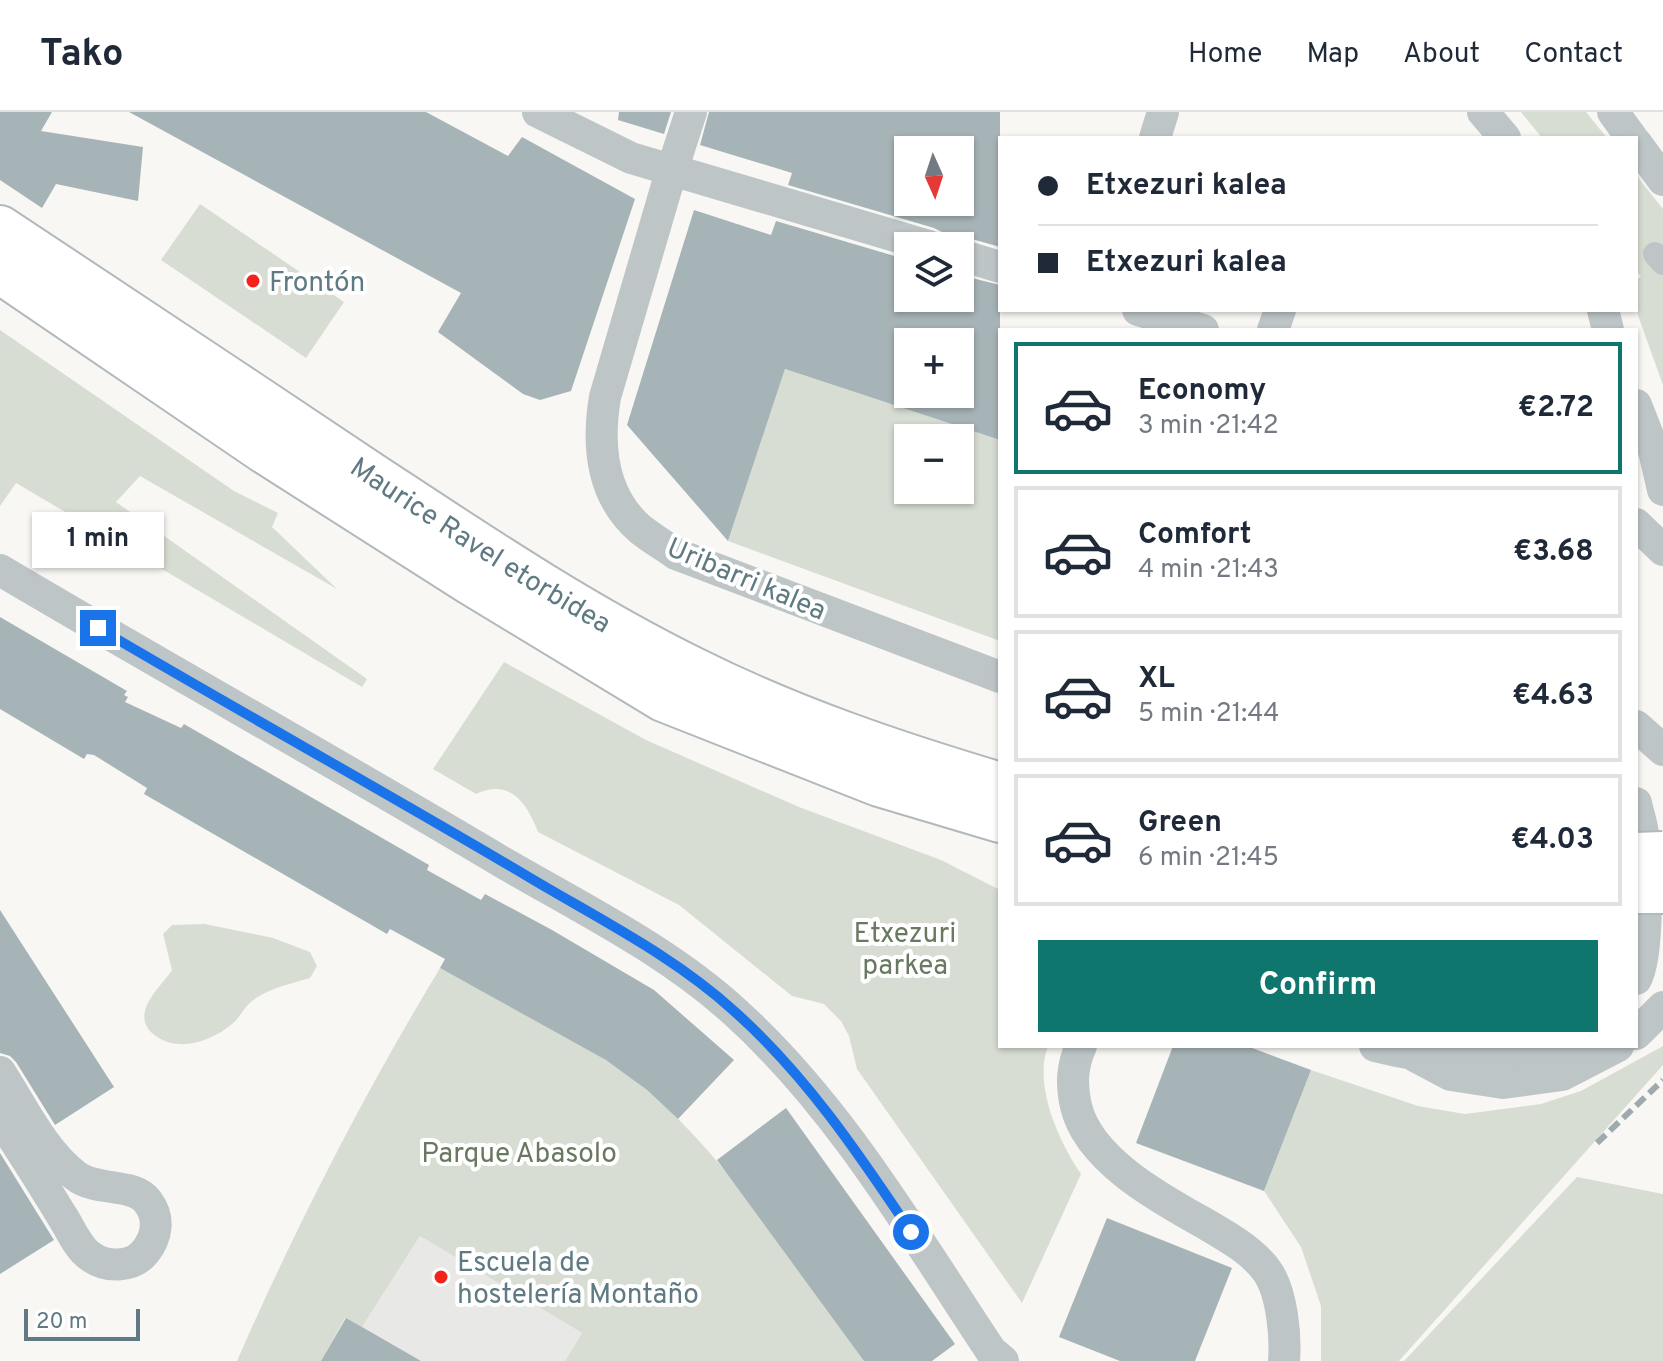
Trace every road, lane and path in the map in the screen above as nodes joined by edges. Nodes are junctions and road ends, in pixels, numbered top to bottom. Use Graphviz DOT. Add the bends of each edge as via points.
graph roads {
  1 [pos="538,112"];
  2 [pos="691,112"];
  3 [pos="1163,112"];
  4 [pos="1483,112"];
  5 [pos="1613,112"];
  6 [pos="1156,136"];
  7 [pos="1503,136"];
  8 [pos="1631,136"];
  9 [pos="1638,146"];
  10 [pos="672,168"];
  11 [pos="1663,180"];
  12 [pos="0,228"];
  13 [pos="894,235"];
  14 [pos="974,259"];
  15 [pos="998,266"];
  16 [pos="0,271"];
  17 [pos="1144,312"];
  18 [pos="1191,328"];
  19 [pos="1638,410"];
  20 [pos="1663,490"];
  21 [pos="1638,526"];
  22 [pos="1663,550"];
  23 [pos="0,570"];
  24 [pos="998,676"];
  25 [pos="1638,728"];
  26 [pos="1663,750"];
  27 [pos="998,784"];
  28 [pos="1638,812"];
  29 [pos="998,819"];
  30 [pos="1663,854"];
  31 [pos="1638,855"];
  32 [pos="1638,891"];
  33 [pos="1663,891"];
  34 [pos="1638,976"];
  35 [pos="1663,1007"];
  36 [pos="1638,1032"];
  37 [pos="1080,1048"];
  38 [pos="1383,1048"];
  39 [pos="1562,1048"];
  40 [pos="1614,1048"];
  41 [pos="1415,1056"];
  42 [pos="0,1072"];
  43 [pos="0,1118"];
  44 [pos="1003,1361"];
  45 [pos="1284,1361"];
  1 -- 10 [label="street" via="631,158"];
  2 -- 10 [label="street, Uribarri kalea"];
  3 -- 6 [label="street"];
  4 -- 7 [label="street"];
  5 -- 8 [label="street"];
  9 -- 11 [label="street"];
  10 -- 13 [label="street"];
  10 -- 24 [label="street, Uribarri kalea" via="605,397 600,451 617,499 639,528 676,554"];
  12 -- 27 [label="main road, Maurice Ravel etorbidea" via="501,560 596,617 696,671 814,722"];
  14 -- 15 [label="street"];
  16 -- 29 [label="main road, Maurice Ravel etorbidea" via="276,458 663,699 879,784"];
  17 -- 18 [label="street"];
  19 -- 20 [label="street"];
  21 -- 22 [label="street"];
  23 -- 44 [label="street" via="671,962 733,1010 848,1137 991,1351"];
  25 -- 26 [label="street"];
  28 -- 34 [label="street" via="1645,947"];
  30 -- 31 [label="main road, bridge"];
  32 -- 33 [label="main road, bridge"];
  35 -- 36 [label="street"];
  37 -- 45 [label="street" via="1072,1087 1078,1117 1092,1142 1165,1201 1237,1242 1268,1272 1286,1337"];
  38 -- 41 [label="street"];
  39 -- 41 [label="street" via="1534,1057"];
  40 -- 41 [label="street" via="1562,1075 1503,1083 1451,1075"];
  42 -- 43 [label="street" via="47,1144 77,1177 140,1193 148,1201 155,1232 141,1257 118,1265 88,1255"];
}
